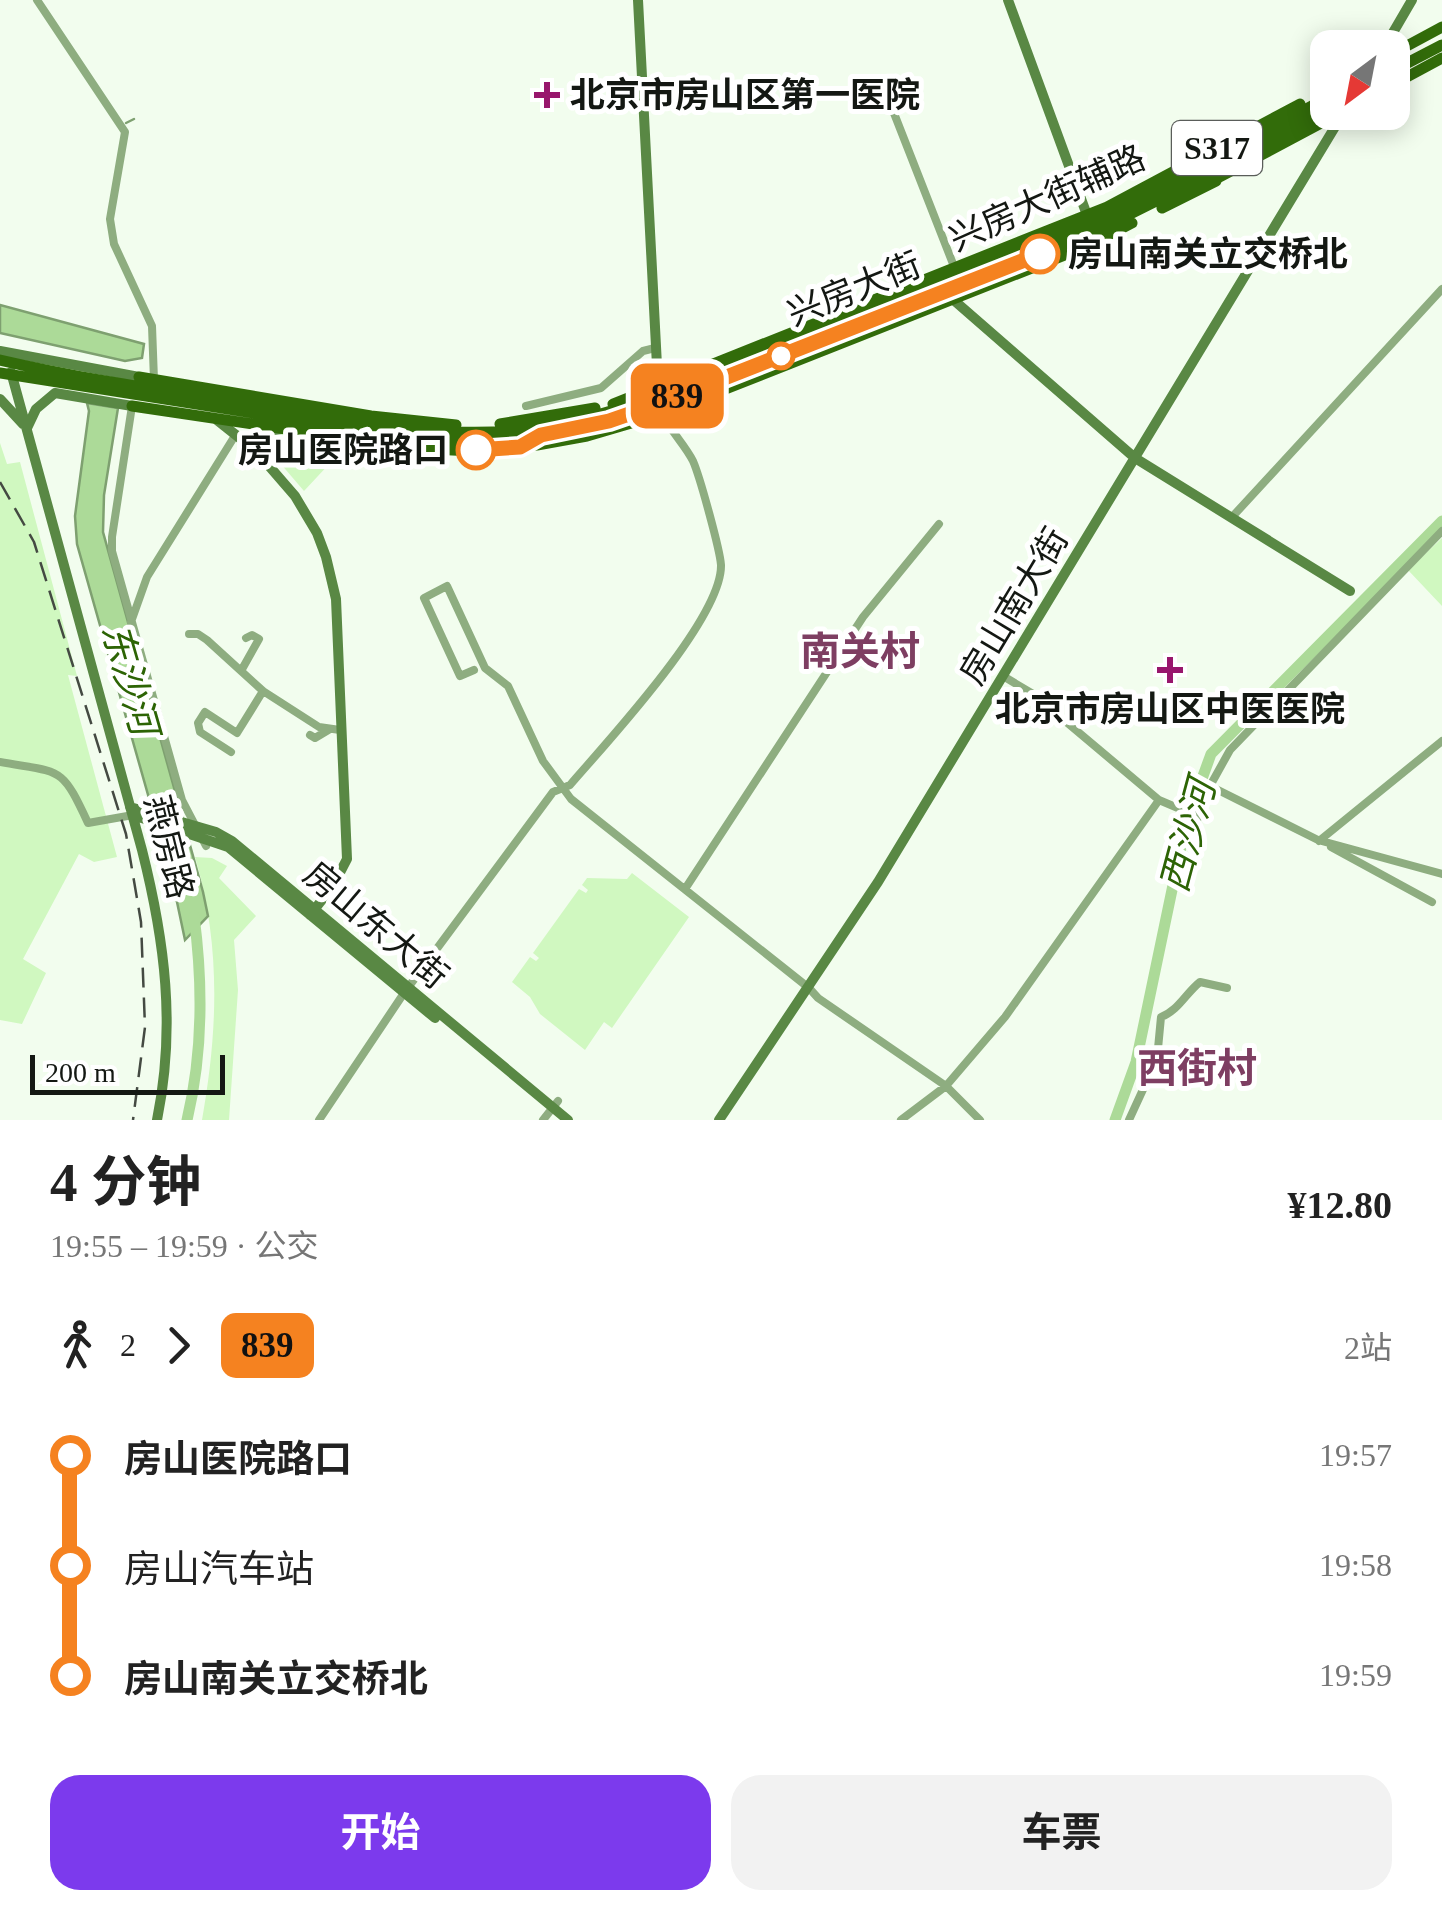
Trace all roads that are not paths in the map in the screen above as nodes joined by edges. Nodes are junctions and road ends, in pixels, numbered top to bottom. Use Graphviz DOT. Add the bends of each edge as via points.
graph roads {
  1 [pos="38,0"];
  2 [pos="638,0"];
  3 [pos="1008,0"];
  4 [pos="1412,0"];
  5 [pos="1442,27"];
  6 [pos="1394,30"];
  7 [pos="1442,35"];
  8 [pos="1442,45"];
  9 [pos="1410,47"];
  10 [pos="1410,50"];
  11 [pos="1442,58"];
  12 [pos="1410,62"];
  13 [pos="1410,75"];
  14 [pos="1310,99"];
  15 [pos="890,103"];
  16 [pos="1310,108"];
  17 [pos="1310,116"];
  18 [pos="1310,130"];
  19 [pos="1332,130"];
  20 [pos="1247,147"];
  21 [pos="1216,181"];
  22 [pos="1188,185"];
  23 [pos="1107,207"];
  24 [pos="1087,215"];
  25 [pos="1076,230"];
  26 [pos="1011,247"];
  27 [pos="1033,247"];
  28 [pos="955,269"];
  29 [pos="1442,289"];
  30 [pos="948,296"];
  31 [pos="655,348"];
  32 [pos="0,351"];
  33 [pos="738,356"];
  34 [pos="752,359"];
  35 [pos="5,368"];
  36 [pos="76,382"];
  37 [pos="140,389"];
  38 [pos="235,393"];
  39 [pos="0,399"];
  40 [pos="659,400"];
  41 [pos="184,403"];
  42 [pos="250,405"];
  43 [pos="526,406"];
  44 [pos="590,409"];
  45 [pos="216,418"];
  46 [pos="577,424"];
  47 [pos="27,428"];
  48 [pos="285,429"];
  49 [pos="597,433"];
  50 [pos="236,434"];
  51 [pos="541,435"];
  52 [pos="402,437"];
  53 [pos="363,442"];
  54 [pos="520,447"];
  55 [pos="1135,458"];
  56 [pos="264,460"];
  57 [pos="1233,516"];
  58 [pos="939,524"];
  59 [pos="1442,531"];
  60 [pos="1350,590"];
  61 [pos="131,622"];
  62 [pos="189,634"];
  63 [pos="246,638"];
  64 [pos="474,670"];
  65 [pos="241,671"];
  66 [pos="1004,676"];
  67 [pos="263,691"];
  68 [pos="335,729"];
  69 [pos="310,736"];
  70 [pos="1442,741"];
  71 [pos="232,752"];
  72 [pos="0,762"];
  73 [pos="1210,786"];
  74 [pos="562,788"];
  75 [pos="1160,800"];
  76 [pos="138,813"];
  77 [pos="196,833"];
  78 [pos="1318,840"];
  79 [pos="1442,874"];
  80 [pos="685,889"];
  81 [pos="1432,902"];
  82 [pos="313,912"];
  83 [pos="809,988"];
  84 [pos="1227,988"];
  85 [pos="406,990"];
  86 [pos="1157,1059"];
  87 [pos="1184,1067"];
  88 [pos="946,1086"];
  89 [pos="552,1112"];
  90 [pos="157,1120"];
  91 [pos="318,1120"];
  92 [pos="568,1120"];
  93 [pos="719,1120"];
  94 [pos="901,1120"];
  95 [pos="980,1120"];
  96 [pos="1129,1120"];
  1 -- 37 [label="street" via="126,132 110,219 114,244 152,326"];
  2 -- 31 [label="main road"];
  3 -- 24 [label="main road"];
  4 -- 6 [label="main road"];
  5 -- 9 [label="main road"];
  7 -- 10 [label="main road"];
  8 -- 12 [label="main road"];
  11 -- 13 [label="main road"];
  14 -- 23 [label="main road, 兴房大街辅路 / S317"];
  15 -- 28 [label="street"];
  16 -- 20 [label="main road, 兴房大街 / S317"];
  17 -- 20 [label="main road, 兴房大街 / S317"];
  18 -- 21 [label="main road, 兴房大街 / S317"];
  19 -- 55 [label="main road, 房山南大街"];
  20 -- 22 [label="main road, 兴房大街 / S317"];
  20 -- 25 [label="main road, 兴房大街 / S317"];
  21 -- 22 [label="main road, 兴房大街 / S317"];
  21 -- 30 [label="main road, 兴房大街 / S317" via="1090,245"];
  22 -- 30 [label="main road, 兴房大街 / S317"];
  23 -- 24 [label="main road, 兴房大街辅路 / S317"];
  23 -- 25 [label="main road"];
  24 -- 26 [label="main road, 兴房大街辅路 / S317"];
  25 -- 27 [label="main road, 兴房大街 / S317"];
  26 -- 27 [label="main road"];
  26 -- 28 [label="main road, 兴房大街辅路 / S317"];
  27 -- 34 [label="main road, 兴房大街 / S317"];
  28 -- 33 [label="main road, 兴房大街辅路 / S317"];
  29 -- 57 [label="street"];
  30 -- 40 [label="main road, 兴房大街 / S317"];
  30 -- 55 [label="main road"];
  31 -- 40 [label="main road"];
  31 -- 43 [label="street" via="642,351 600,388"];
  32 -- 36 [label="main road"];
  33 -- 34 [label="main road"];
  33 -- 40 [label="main road, 兴房大街辅路 / S317"];
  34 -- 40 [label="main road, 兴房大街 / S317"];
  35 -- 36 [label="main road"];
  35 -- 47 [label="main road, 燕房路"];
  36 -- 37 [label="main road"];
  36 -- 37 [label="main road"];
  36 -- 47 [label="main road" via="36,410"];
  37 -- 38 [label="main road, 兴房大街辅路 / S317"];
  37 -- 41 [label="main road, 兴房大街 / S317"];
  37 -- 42 [label="main road, 兴房大街 / S317"];
  37 -- 45 [label="main road, 兴房大街 / S317"];
  37 -- 61 [label="street" via="112,537"];
  38 -- 42 [label="main road"];
  38 -- 44 [label="main road, 兴房大街辅路 / S317" via="466,426"];
  39 -- 47 [label="main road"];
  40 -- 44 [label="main road, 兴房大街辅路 / S317"];
  40 -- 46 [label="main road, 兴房大街 / S317"];
  40 -- 49 [label="main road, 兴房大街 / S317"];
  40 -- 74 [label="street" via="693,462 721,564 719,579 656,686"];
  41 -- 45 [label="main road"];
  41 -- 52 [label="main road, 兴房大街 / S317"];
  42 -- 46 [label="main road, 兴房大街 / S317" via="435,432"];
  44 -- 46 [label="main road"];
  45 -- 48 [label="main road, 兴房大街 / S317"];
  45 -- 50 [label="main road"];
  46 -- 49 [label="main road"];
  46 -- 51 [label="main road, 兴房大街 / S317"];
  47 -- 76 [label="main road, 燕房路"];
  48 -- 53 [label="main road, 兴房大街 / S317"];
  48 -- 56 [label="main road" via="264,438"];
  49 -- 54 [label="main road, 兴房大街 / S317"];
  50 -- 56 [label="main road"];
  50 -- 61 [label="street" via="147,577"];
  51 -- 52 [label="main road, 兴房大街 / S317" via="466,442"];
  51 -- 54 [label="main road"];
  52 -- 53 [label="main road"];
  53 -- 54 [label="main road, 兴房大街 / S317" via="472,451"];
  55 -- 57 [label="main road"];
  55 -- 66 [label="main road, 房山南大街"];
  56 -- 68 [label="main road" via="305,511 332,578"];
  57 -- 60 [label="main road"];
  58 -- 80 [label="street" via="863,617"];
  59 -- 73 [label="street" via="1230,750"];
  61 -- 77 [label="street"];
  62 -- 65 [label="street" via="207,640"];
  63 -- 65 [label="street" via="260,639"];
  64 -- 74 [label="street" via="460,676 424,598 447,586 485,668 508,686"];
  65 -- 67 [label="street"];
  66 -- 75 [label="street"];
  66 -- 83 [label="main road, 房山南大街"];
  67 -- 68 [label="street"];
  67 -- 71 [label="street" via="236,733 205,712 198,722 200,732"];
  68 -- 69 [label="street"];
  68 -- 82 [label="main road" via="346,859"];
  70 -- 78 [label="street"];
  72 -- 76 [label="street" via="54,772 68,782 88,823"];
  73 -- 75 [label="street" via="1199,818"];
  73 -- 78 [label="street"];
  74 -- 80 [label="street"];
  74 -- 85 [label="street"];
  75 -- 88 [label="street" via="1005,1017"];
  76 -- 77 [label="main road, 房山东大街"];
  76 -- 90 [label="main road, 燕房路" via="166,968 168,1027"];
  77 -- 82 [label="main road, 房山东大街" via="228,846"];
  78 -- 79 [label="street"];
  78 -- 81 [label="street"];
  80 -- 83 [label="street"];
  82 -- 85 [label="main road, 房山东大街"];
  83 -- 88 [label="street"];
  83 -- 93 [label="main road, 房山南大街"];
  84 -- 86 [label="street" via="1200,982 1162,1017"];
  85 -- 89 [label="main road, 房山东大街"];
  85 -- 91 [label="street"];
  86 -- 87 [label="street"];
  86 -- 96 [label="street"];
  88 -- 94 [label="street"];
  88 -- 95 [label="street"];
  89 -- 92 [label="main road, 房山东大街"];
}
